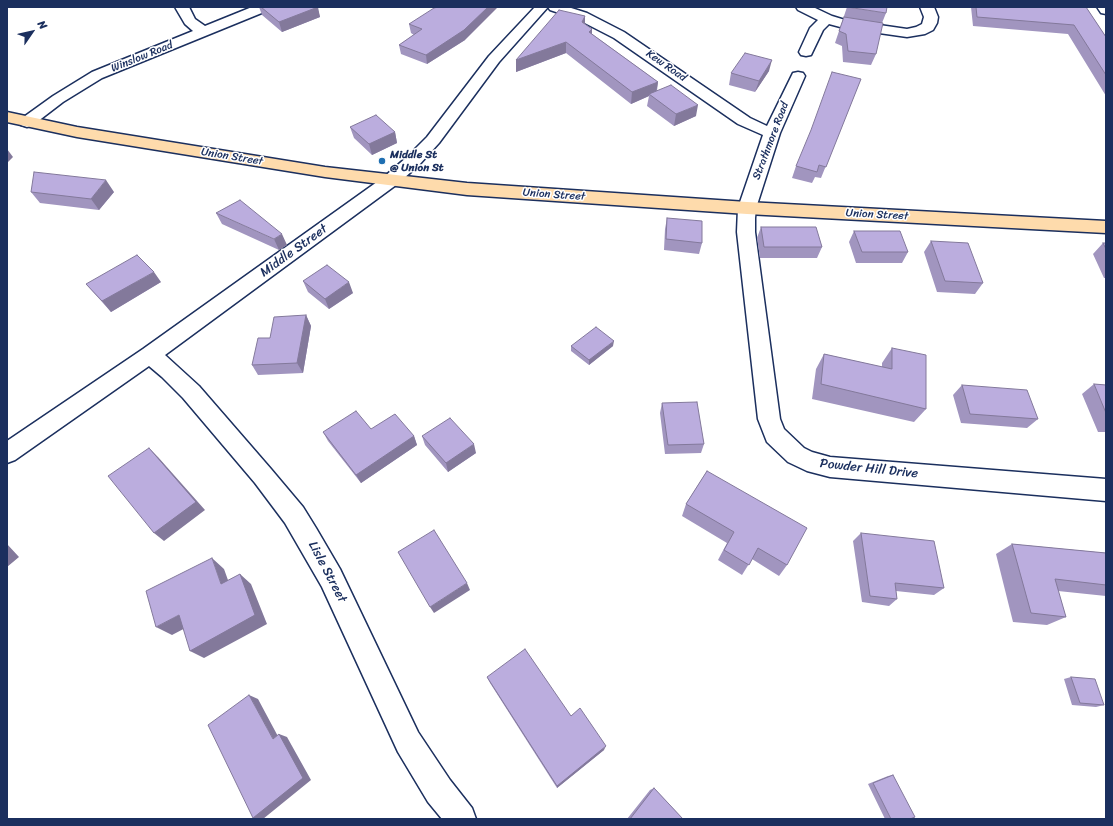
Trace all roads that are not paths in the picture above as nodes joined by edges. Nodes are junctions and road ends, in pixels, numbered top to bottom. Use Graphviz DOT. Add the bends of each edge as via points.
graph roads {
  1 [pos="182,7"];
  2 [pos="264,7"];
  3 [pos="542,7"];
  4 [pos="556,7"];
  5 [pos="803,7"];
  6 [pos="927,7"];
  7 [pos="1104,7"];
  8 [pos="1106,10"];
  9 [pos="827,19"];
  10 [pos="203,32"];
  11 [pos="806,52"];
  12 [pos="798,76"];
  13 [pos="7,117"];
  14 [pos="27,122"];
  15 [pos="772,133"];
  16 [pos="390,181"];
  17 [pos="747,208"];
  18 [pos="1106,227"];
  19 [pos="150,355"];
  20 [pos="7,453"];
  21 [pos="1106,490"];
  22 [pos="461,819"];
  1 -- 10 [label="street" via="190,21"];
  2 -- 10 [label="street, Winslow Road"];
  3 -- 16 [label="street, Middle Street" via="494,59 433,140"];
  4 -- 15 [label="street, Kew Road" via="582,16 619,35 744,121"];
  5 -- 9 [label="street"];
  6 -- 9 [label="street" via="931,17 930,24 914,32 851,26"];
  7 -- 8 [label="street"];
  9 -- 11 [label="street" via="817,28"];
  10 -- 14 [label="street, Winslow Road" via="97,75"];
  12 -- 15 [label="street, Strathmore Road"];
  13 -- 14 [label="main road, Union Street"];
  14 -- 16 [label="main road, Union Street"];
  15 -- 17 [label="street, Strathmore Road"];
  16 -- 17 [label="main road, Union Street" via="497,192"];
  16 -- 19 [label="street, Middle Street"];
  17 -- 18 [label="main road, Union Street"];
  17 -- 21 [label="street, Powder Hill Drive" via="746,232 769,419 775,435 792,452 807,461 830,467"];
  19 -- 20 [label="street, Middle Street"];
  19 -- 22 [label="street, Lisle Street" via="191,392 294,515 330,578 408,742 439,791"];
}
